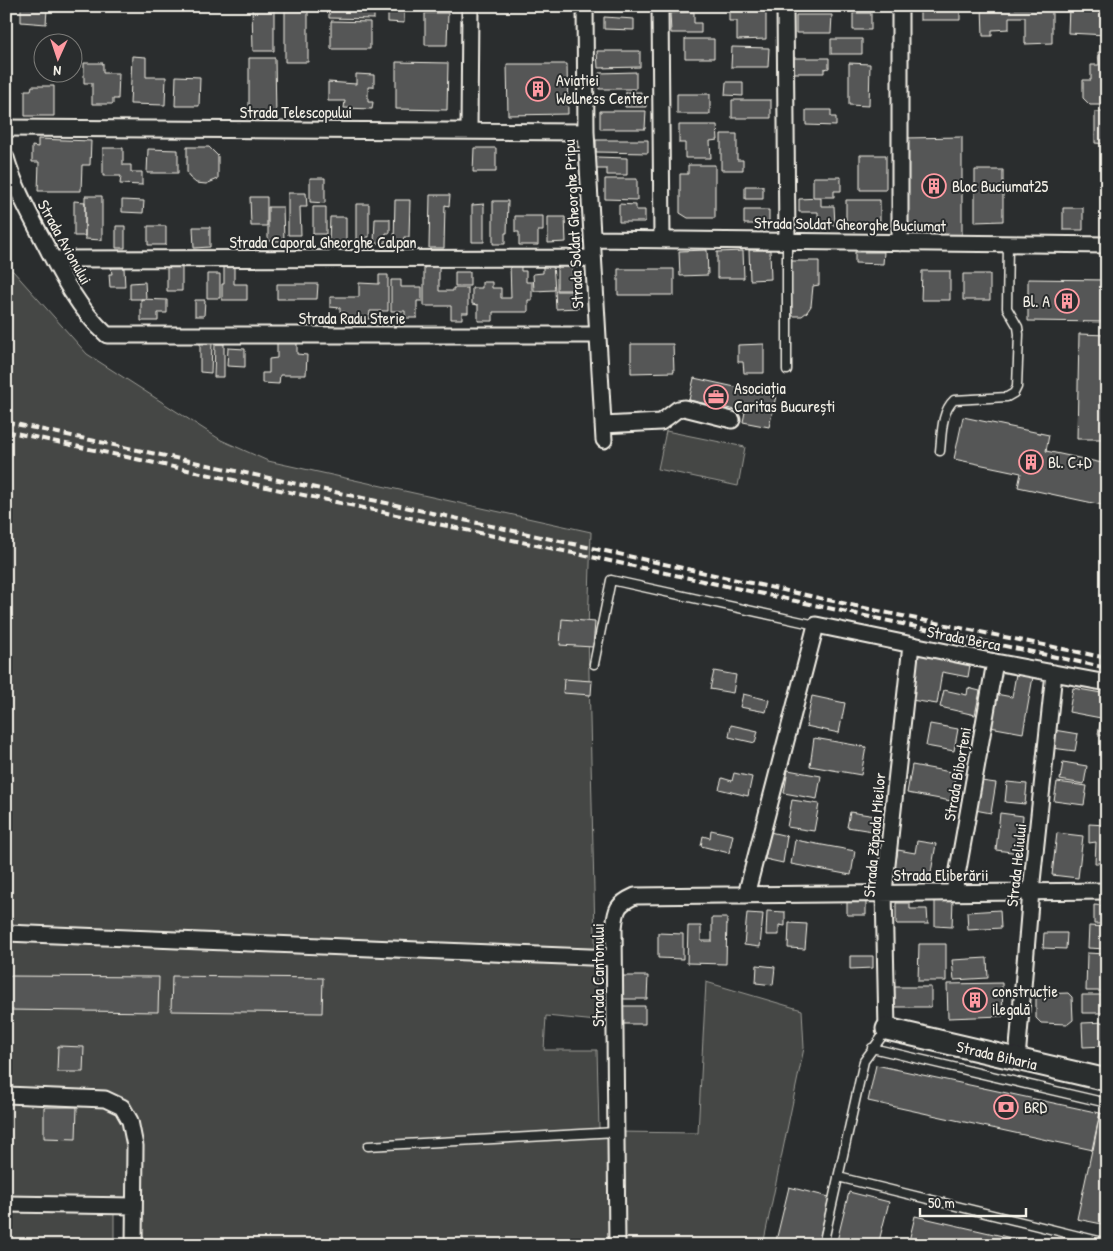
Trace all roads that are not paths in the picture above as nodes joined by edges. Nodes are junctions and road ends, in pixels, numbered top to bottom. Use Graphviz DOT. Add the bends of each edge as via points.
graph roads {
  1 [pos="470,6"];
  2 [pos="585,6"];
  3 [pos="660,6"];
  4 [pos="785,6"];
  5 [pos="900,6"];
  6 [pos="6,128"];
  7 [pos="468,131"];
  8 [pos="586,132"];
  9 [pos="6,158"];
  10 [pos="592,238"];
  11 [pos="662,239"];
  12 [pos="787,241"];
  13 [pos="900,243"];
  14 [pos="1008,244"];
  15 [pos="1107,245"];
  16 [pos="593,258"];
  17 [pos="53,259"];
  18 [pos="597,334"];
  19 [pos="107,335"];
  20 [pos="787,370"];
  21 [pos="732,420"];
  22 [pos="940,450"];
  23 [pos="816,624"];
  24 [pos="911,645"];
  25 [pos="995,662"];
  26 [pos="594,664"];
  27 [pos="1054,674"];
  28 [pos="1107,683"];
  29 [pos="1031,891"];
  30 [pos="1107,891"];
  31 [pos="884,892"];
  32 [pos="954,892"];
  33 [pos="746,894"];
  34 [pos="6,933"];
  35 [pos="614,958"];
  36 [pos="887,1029"];
  37 [pos="872,1048"];
  38 [pos="1017,1059"];
  39 [pos="1107,1080"];
  40 [pos="6,1095"];
  41 [pos="1107,1103"];
  42 [pos="616,1132"];
  43 [pos="368,1146"];
  44 [pos="838,1177"];
  45 [pos="6,1204"];
  46 [pos="134,1206"];
  47 [pos="1107,1243"];
  48 [pos="134,1245"];
  49 [pos="617,1245"];
  50 [pos="823,1245"];
  1 -- 7 [label="street"];
  2 -- 8 [label="street, Strada Soldat Gheorghe Pripu"];
  3 -- 11 [label="street"];
  4 -- 12 [label="street"];
  5 -- 13 [label="street"];
  6 -- 7 [label="street, Strada Telescopului"];
  7 -- 8 [label="street, Strada Telescopului"];
  8 -- 10 [label="street, Strada Soldat Gheorghe Pripu"];
  9 -- 17 [label="street, Strada Avionului" via="23,202"];
  10 -- 11 [label="street, Strada Soldat Gheorghe Buciumat"];
  10 -- 16 [label="street, Strada Soldat Gheorghe Pripu"];
  11 -- 12 [label="street, Strada Soldat Gheorghe Buciumat"];
  12 -- 13 [label="street, Strada Soldat Gheorghe Buciumat"];
  12 -- 20 [label="lane"];
  13 -- 14 [label="street, Strada Soldat Gheorghe Buciumat"];
  14 -- 15 [label="street, Strada Soldat Gheorghe Buciumat"];
  14 -- 22 [label="lane" via="1007,308 1020,334 1017,387 1007,398 954,400 945,413"];
  16 -- 17 [label="street, Strada Caporal Gheorghe Calpan"];
  16 -- 18 [label="street, Strada Soldat Gheorghe Pripu"];
  17 -- 19 [label="street, Strada Avionului" via="84,311"];
  18 -- 19 [label="street, Strada Radu Sterie"];
  18 -- 21 [label="street, Strada Soldat Gheorghe Pripu" via="604,432 662,422 684,408"];
  23 -- 24 [label="street, Strada Berca"];
  23 -- 26 [label="lane" via="612,580"];
  23 -- 33 [label="street"];
  24 -- 25 [label="street, Strada Berca"];
  24 -- 31 [label="street, Strada Zăpada Mieilor"];
  25 -- 27 [label="street, Strada Berca"];
  25 -- 32 [label="street, Strada Biborțeni"];
  27 -- 28 [label="street, Strada Berca"];
  27 -- 29 [label="street, Strada Heliului"];
  29 -- 30 [label="street, Strada Eliberării"];
  29 -- 32 [label="street, Strada Eliberării"];
  29 -- 38 [label="street, Strada Heliului"];
  31 -- 32 [label="street, Strada Eliberării"];
  31 -- 33 [label="street, Strada Eliberării"];
  31 -- 36 [label="street, Strada Zăpada Mieilor"];
  33 -- 35 [label="street, Strada Cantonului" via="635,896 622,901 616,913"];
  34 -- 35 [label="street"];
  35 -- 42 [label="street, Strada Cantonului"];
  36 -- 37 [label="lane"];
  36 -- 38 [label="street, Strada Biharia"];
  37 -- 41 [label="lane"];
  37 -- 44 [label="lane" via="864,1061"];
  38 -- 39 [label="street, Strada Biharia"];
  40 -- 46 [label="street" via="105,1100 122,1108 130,1121 135,1146"];
  42 -- 43 [label="lane"];
  42 -- 49 [label="street, Strada Cantonului"];
  44 -- 47 [label="lane"];
  44 -- 50 [label="lane"];
  45 -- 46 [label="street"];
  46 -- 48 [label="street"];
}
